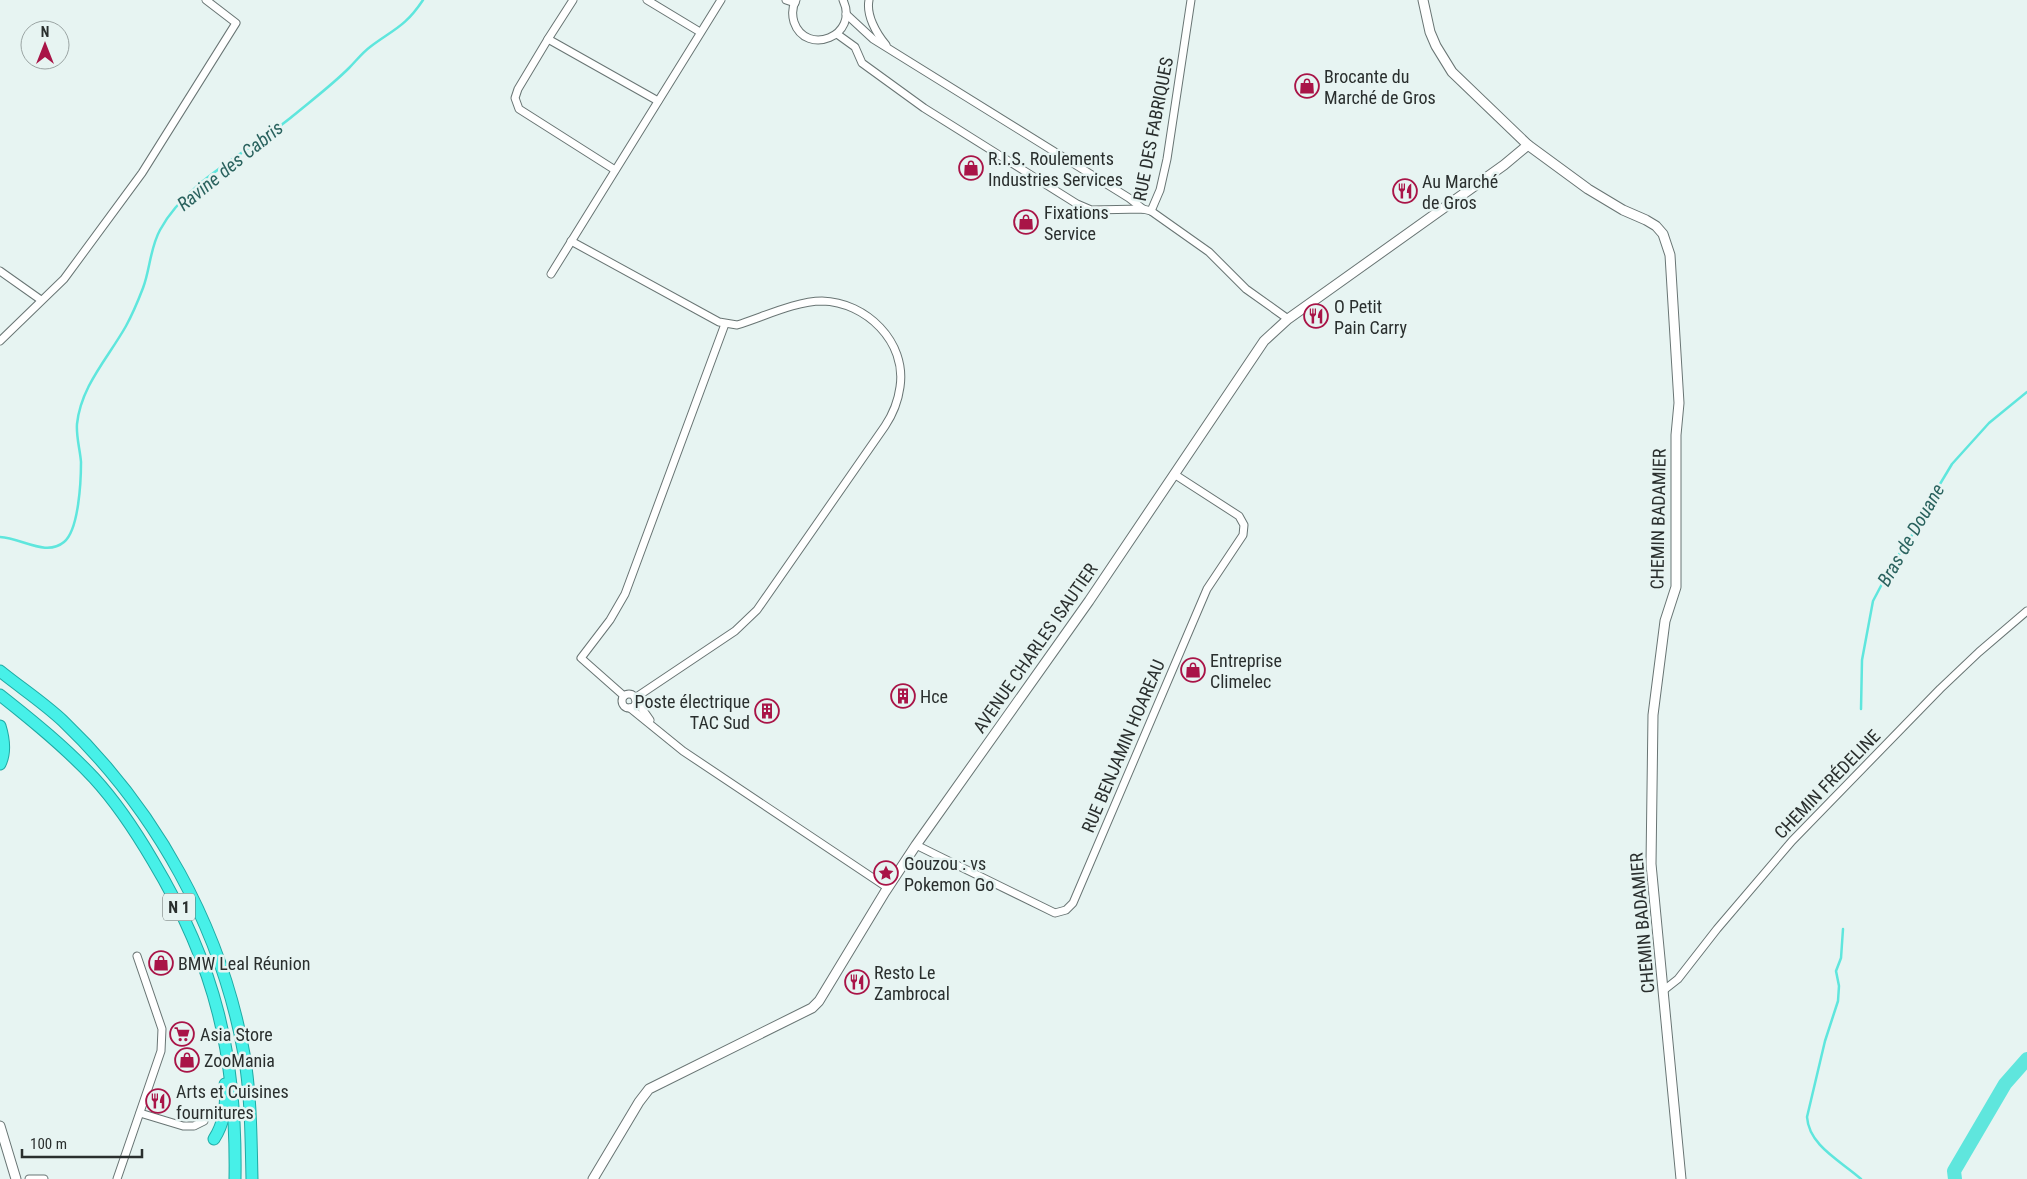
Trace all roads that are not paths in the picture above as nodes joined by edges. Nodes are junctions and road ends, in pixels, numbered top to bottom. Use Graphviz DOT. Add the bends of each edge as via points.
graph roads {
  1 [pos="573,0"];
  2 [pos="647,0"];
  3 [pos="721,0"];
  4 [pos="786,0"];
  5 [pos="843,0"];
  6 [pos="870,0"];
  7 [pos="1191,0"];
  8 [pos="1423,0"];
  9 [pos="210,1"];
  10 [pos="796,1"];
  11 [pos="846,14"];
  12 [pos="700,32"];
  13 [pos="837,34"];
  14 [pos="548,40"];
  15 [pos="892,50"];
  16 [pos="658,101"];
  17 [pos="1528,145"];
  18 [pos="615,170"];
  19 [pos="1143,209"];
  20 [pos="1151,211"];
  21 [pos="571,241"];
  22 [pos="0,271"];
  23 [pos="551,274"];
  24 [pos="41,300"];
  25 [pos="1288,319"];
  26 [pos="725,324"];
  27 [pos="0,341"];
  28 [pos="1174,474"];
  29 [pos="2027,611"];
  30 [pos="0,672"];
  31 [pos="0,695"];
  32 [pos="624,696"];
  33 [pos="636,699"];
  34 [pos="630,708"];
  35 [pos="0,726"];
  36 [pos="654,727"];
  37 [pos="0,764"];
  38 [pos="916,845"];
  39 [pos="888,888"];
  40 [pos="186,925"];
  41 [pos="138,956"];
  42 [pos="1664,990"];
  43 [pos="140,1113"];
  44 [pos="204,1121"];
  45 [pos="0,1126"];
  46 [pos="214,1139"];
  47 [pos="16,1179"];
  48 [pos="29,1179"];
  49 [pos="44,1179"];
  50 [pos="117,1179"];
  51 [pos="235,1179"];
  52 [pos="252,1179"];
  53 [pos="593,1179"];
  54 [pos="1681,1179"];
  1 -- 14 [label="street"];
  2 -- 12 [label="street"];
  3 -- 12 [label="street"];
  4 -- 10 [label="street"];
  5 -- 11 [label="street"];
  6 -- 15 [label="street" via="868,8 872,21"];
  7 -- 20 [label="street, RUE DES FABRIQUES" via="1167,159"];
  8 -- 17 [label="street, CHEMIN BADAMIER" via="1430,32 1443,60"];
  9 -- 24 [label="street" via="236,23 142,173 64,279"];
  10 -- 13 [label="street" via="794,20 802,34 822,40"];
  11 -- 13 [label="street" via="844,25"];
  11 -- 15 [label="street" via="873,39"];
  12 -- 16 [label="street"];
  13 -- 19 [label="street" via="854,47 862,63 924,108 1077,204 1091,210"];
  14 -- 16 [label="street"];
  14 -- 18 [label="street" via="518,89 515,98 518,109"];
  15 -- 19 [label="street"];
  16 -- 18 [label="street"];
  17 -- 25 [label="street, AVENUE CHARLES ISAUTIER"];
  17 -- 42 [label="street, CHEMIN BADAMIER" via="1588,189 1656,226 1663,234 1670,255 1680,403 1676,435 1676,587 1665,621 1653,716 1651,864"];
  18 -- 21 [label="street"];
  19 -- 20 [label="street"];
  20 -- 25 [label="street, RUE DES FABRIQUES" via="1208,252 1246,289"];
  21 -- 23 [label="street"];
  21 -- 26 [label="street"];
  22 -- 24 [label="street"];
  24 -- 27 [label="street"];
  25 -- 28 [label="street, AVENUE CHARLES ISAUTIER" via="1264,342"];
  26 -- 32 [label="street" via="625,594 581,658"];
  26 -- 33 [label="street" via="737,325 810,302 842,304 859,310 884,330 894,349 900,372 898,400 885,426 757,610 734,631"];
  28 -- 38 [label="street, AVENUE CHARLES ISAUTIER" via="1089,601"];
  28 -- 38 [label="street, RUE BENJAMIN HOAREAU" via="1239,516 1244,525 1243,535 1207,589 1072,903 1066,910 1055,913"];
  29 -- 42 [label="street, CHEMIN FRÉDELINE" via="1940,689 1792,841 1678,979"];
  30 -- 52 [label="highway, N 1" via="61,719 124,788 162,843 195,900 230,992 244,1055"];
  31 -- 40 [label="highway, N 1" via="40,727 94,779 136,833"];
  32 -- 33 [label="street" via="630,694"];
  32 -- 34 [label="street" via="623,704"];
  33 -- 34 [label="street"];
  33 -- 36 [label="street"];
  34 -- 36 [label="street"];
  35 -- 37 [label="highway" via="4,754"];
  36 -- 39 [label="street" via="683,751"];
  38 -- 39 [label="street, AVENUE CHARLES ISAUTIER"];
  39 -- 53 [label="street, AVENUE CHARLES ISAUTIER" via="812,1008 649,1089"];
  40 -- 46 [label="highway" via="208,995 223,1064 225,1115"];
  40 -- 51 [label="highway, N 1" via="213,989 223,1029 234,1102"];
  41 -- 43 [label="street" via="162,1029 161,1051"];
  42 -- 54 [label="street, CHEMIN BADAMIER"];
  43 -- 44 [label="street" via="183,1126 194,1126"];
  43 -- 50 [label="street"];
  45 -- 47 [label="street"];
  48 -- 49 [label="street"];
}
